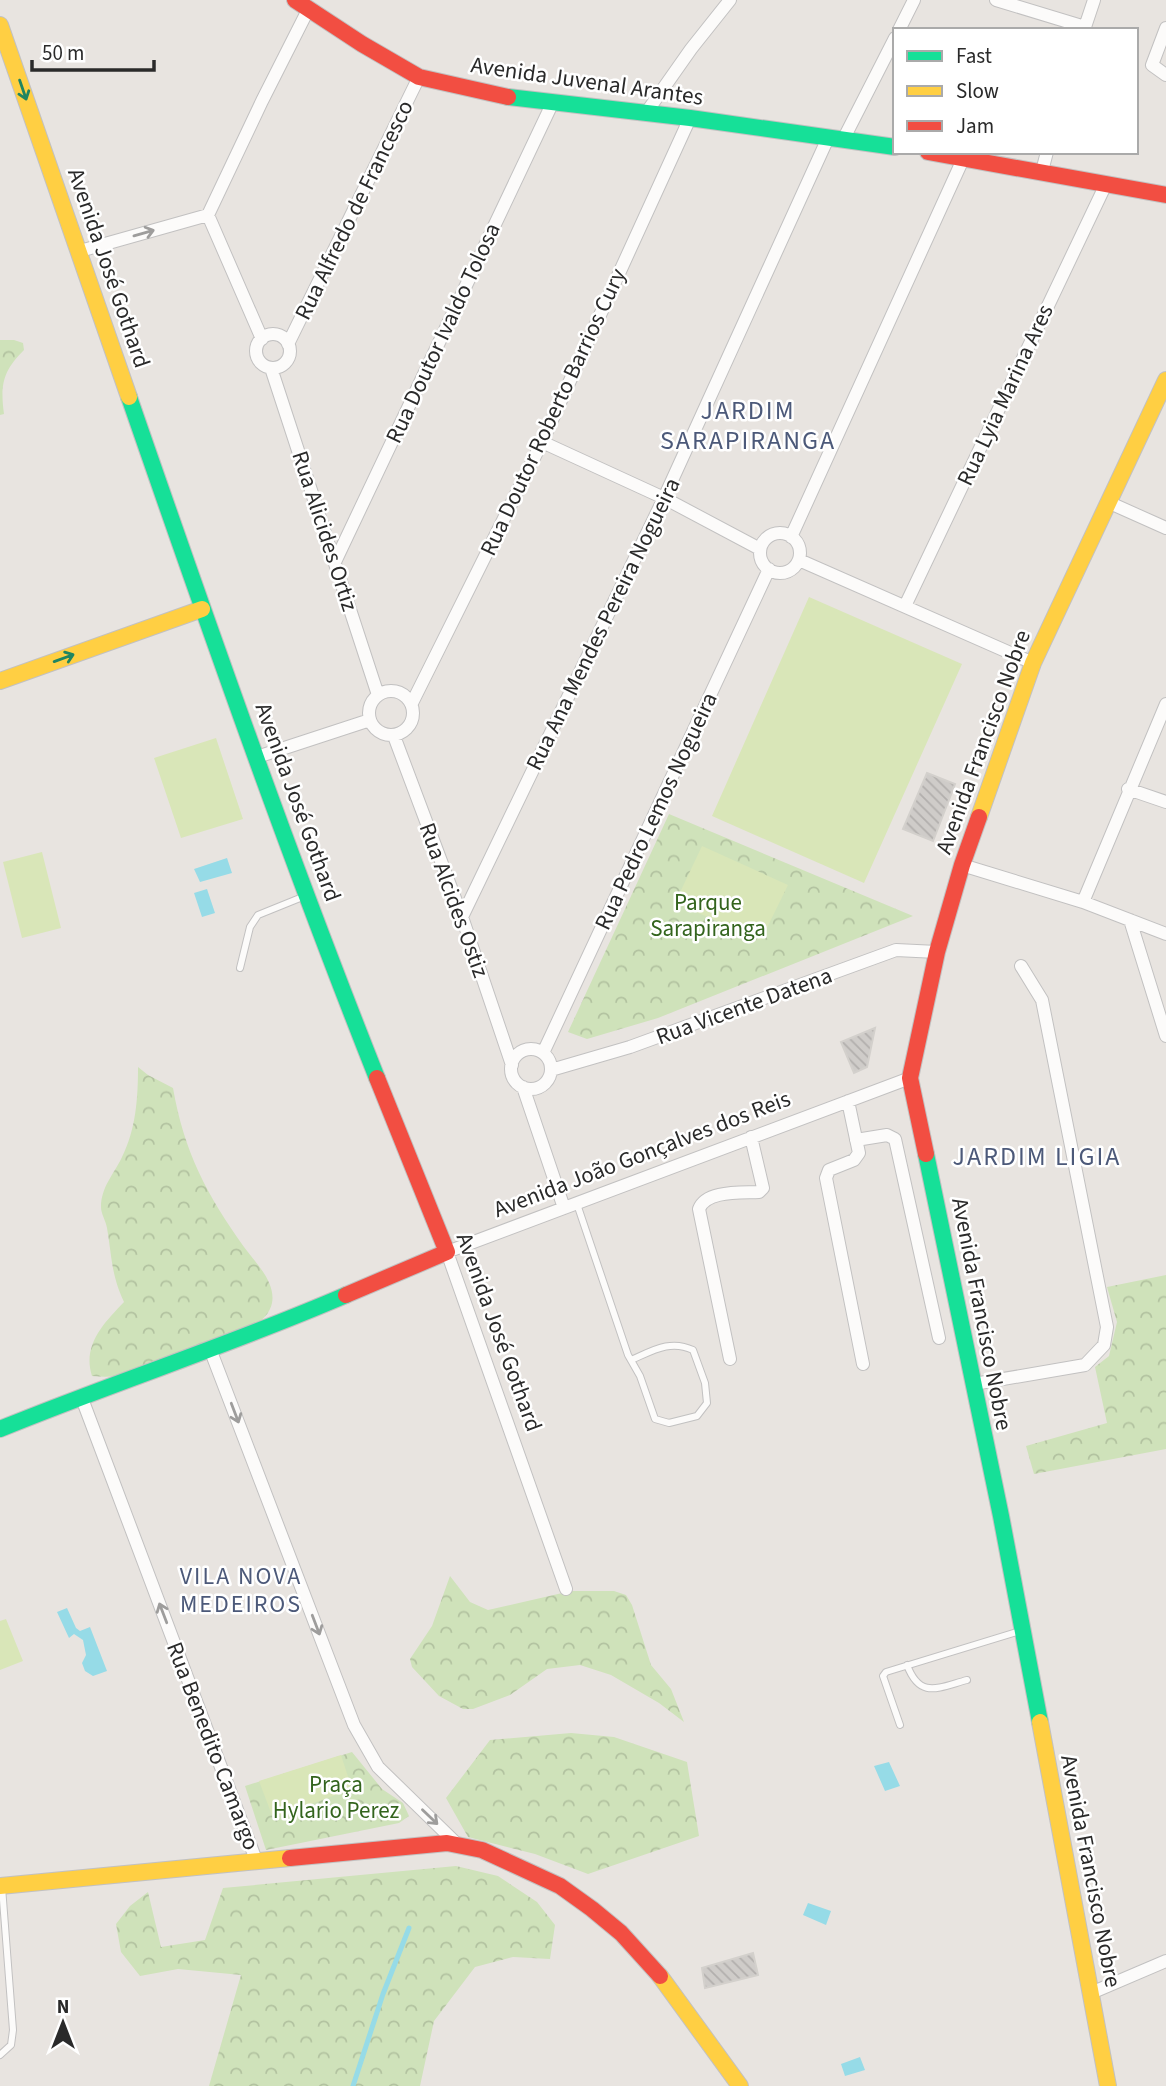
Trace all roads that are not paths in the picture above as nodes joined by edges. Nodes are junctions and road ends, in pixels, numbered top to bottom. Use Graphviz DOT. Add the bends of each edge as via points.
graph roads {
  1 [pos="730,0"];
  2 [pos="914,0"];
  3 [pos="996,0"];
  4 [pos="1094,0"];
  5 [pos="302,5"];
  6 [pos="0,25"];
  7 [pos="900,28"];
  8 [pos="1085,28"];
  9 [pos="1166,28"];
  10 [pos="893,41"];
  11 [pos="1166,75"];
  12 [pos="419,77"];
  13 [pos="552,104"];
  14 [pos="646,113"];
  15 [pos="690,118"];
  16 [pos="835,139"];
  17 [pos="893,147"];
  18 [pos="941,154"];
  19 [pos="1046,154"];
  20 [pos="964,158"];
  21 [pos="1042,171"];
  22 [pos="1105,184"];
  23 [pos="1166,195"];
  24 [pos="208,215"];
  25 [pos="80,251"];
  26 [pos="262,339"];
  27 [pos="288,344"];
  28 [pos="271,368"];
  29 [pos="1166,380"];
  30 [pos="542,442"];
  31 [pos="664,498"];
  32 [pos="1110,503"];
  33 [pos="1166,528"];
  34 [pos="791,537"];
  35 [pos="760,550"];
  36 [pos="799,559"];
  37 [pos="335,562"];
  38 [pos="769,569"];
  39 [pos="905,606"];
  40 [pos="202,609"];
  41 [pos="1032,663"];
  42 [pos="0,681"];
  43 [pos="378,695"];
  44 [pos="412,703"];
  45 [pos="1166,704"];
  46 [pos="370,720"];
  47 [pos="394,736"];
  48 [pos="257,757"];
  49 [pos="1128,789"];
  50 [pos="1166,802"];
  51 [pos="962,865"];
  52 [pos="307,895"];
  53 [pos="1083,902"];
  54 [pos="462,918"];
  55 [pos="1130,920"];
  56 [pos="1166,934"];
  57 [pos="937,951"];
  58 [pos="1021,966"];
  59 [pos="240,968"];
  60 [pos="1166,1036"];
  61 [pos="543,1053"];
  62 [pos="512,1065"];
  63 [pos="551,1070"];
  64 [pos="910,1078"];
  65 [pos="523,1087"];
  66 [pos="848,1101"];
  67 [pos="751,1137"];
  68 [pos="856,1140"];
  69 [pos="570,1205"];
  70 [pos="447,1252"];
  71 [pos="939,1338"];
  72 [pos="210,1349"];
  73 [pos="730,1359"];
  74 [pos="631,1360"];
  75 [pos="863,1364"];
  76 [pos="974,1384"];
  77 [pos="81,1395"];
  78 [pos="0,1429"];
  79 [pos="566,1589"];
  80 [pos="1022,1631"];
  81 [pos="907,1665"];
  82 [pos="967,1680"];
  83 [pos="900,1725"];
  84 [pos="457,1844"];
  85 [pos="256,1860"];
  86 [pos="1,1886"];
  87 [pos="1166,1961"];
  88 [pos="1091,1993"];
  89 [pos="0,2055"];
  90 [pos="740,2086"];
  91 [pos="1108,2086"];
  1 -- 14 [label="street"];
  2 -- 7 [label="street"];
  3 -- 8 [label="street"];
  4 -- 8 [label="street"];
  5 -- 12 [label="street, Avenida Juvenal Arantes"];
  5 -- 24 [label="street"];
  6 -- 25 [label="street, Avenida José Gothard, one-way"];
  9 -- 11 [label="street" via="1152,65"];
  10 -- 16 [label="street, Rua Ana Mendes Pereira Nogueira"];
  12 -- 13 [label="street, Avenida Juvenal Arantes"];
  12 -- 27 [label="street, Rua Alfredo de Francesco"];
  13 -- 14 [label="street, Avenida Juvenal Arantes"];
  13 -- 37 [label="street, Rua Doutor Ivaldo Tolosa"];
  14 -- 15 [label="street, Avenida Juvenal Arantes"];
  15 -- 16 [label="street, Avenida Juvenal Arantes"];
  15 -- 30 [label="street, Rua Doutor Roberto Barrios Cury"];
  16 -- 17 [label="street, Avenida Juvenal Arantes"];
  16 -- 31 [label="street, Rua Ana Mendes Pereira Nogueira"];
  18 -- 20 [label="street"];
  19 -- 21 [label="street"];
  20 -- 21 [label="street"];
  20 -- 34 [label="street"];
  21 -- 22 [label="street"];
  22 -- 23 [label="street"];
  22 -- 39 [label="street, Rua Lyia Marina Ares"];
  25 -- 24 [label="street, one-way"];
  24 -- 26 [label="street"];
  25 -- 40 [label="street, Avenida José Gothard"];
  26 -- 27 [label="street" via="275,335"];
  26 -- 28 [label="street" via="256,354"];
  27 -- 28 [label="street" via="285,362"];
  28 -- 37 [label="street, Rua Alicides Ortiz"];
  29 -- 32 [label="street, Avenida Francisco Nobre"];
  30 -- 31 [label="street"];
  30 -- 44 [label="street, Rua Doutor Roberto Barrios Cury"];
  31 -- 35 [label="street"];
  31 -- 54 [label="street, Rua Ana Mendes Pereira Nogueira"];
  32 -- 33 [label="street"];
  32 -- 41 [label="street, Avenida Francisco Nobre"];
  34 -- 35 [label="street" via="772,534"];
  34 -- 36 [label="street" via="799,547"];
  35 -- 38 [label="street" via="762,563"];
  36 -- 38 [label="street" via="785,572"];
  36 -- 39 [label="street"];
  37 -- 43 [label="street, Rua Alicides Ortiz"];
  38 -- 61 [label="street, Rua Pedro Lemos Nogueira"];
  39 -- 41 [label="street"];
  42 -- 40 [label="street, one-way"];
  40 -- 48 [label="street, Avenida José Gothard"];
  41 -- 51 [label="street, Avenida Francisco Nobre"];
  43 -- 44 [label="street" via="393,691"];
  43 -- 46 [label="street" via="370,706"];
  44 -- 47 [label="street" via="411,724"];
  45 -- 49 [label="street"];
  46 -- 47 [label="street" via="379,732"];
  46 -- 48 [label="street"];
  47 -- 54 [label="street, Rua Alcides Ostiz"];
  48 -- 52 [label="street, Avenida José Gothard"];
  49 -- 50 [label="street"];
  49 -- 53 [label="street"];
  51 -- 53 [label="street"];
  51 -- 57 [label="street, Avenida Francisco Nobre"];
  52 -- 59 [label="lane" via="258,915 250,927"];
  52 -- 70 [label="street, Avenida José Gothard"];
  53 -- 55 [label="street"];
  54 -- 62 [label="street, Rua Alcides Ostiz"];
  55 -- 56 [label="street"];
  55 -- 60 [label="street"];
  57 -- 63 [label="street, Rua Vicente Datena" via="895,950 630,1047"];
  57 -- 64 [label="street, Avenida Francisco Nobre"];
  58 -- 76 [label="street" via="1042,1000 1107,1327 1104,1345 1085,1365"];
  61 -- 62 [label="street" via="524,1051"];
  61 -- 63 [label="street"];
  62 -- 65 [label="street" via="513,1078"];
  63 -- 65 [label="street" via="542,1087"];
  64 -- 66 [label="street, Avenida João Gonçalves dos Reis"];
  64 -- 76 [label="street, Avenida Francisco Nobre"];
  65 -- 69 [label="street"];
  66 -- 67 [label="street, Avenida João Gonçalves dos Reis"];
  66 -- 68 [label="street"];
  67 -- 69 [label="street, Avenida João Gonçalves dos Reis"];
  67 -- 73 [label="street" via="762,1188 710,1197 699,1209"];
  68 -- 71 [label="street" via="887,1135 895,1139"];
  68 -- 75 [label="street" via="859,1153 854,1160 829,1170 825,1178"];
  69 -- 70 [label="street, Avenida João Gonçalves dos Reis"];
  69 -- 74 [label="lane"];
  70 -- 72 [label="street, Avenida João Gonçalves dos Reis"];
  70 -- 79 [label="street, Avenida José Gothard"];
  72 -- 77 [label="street, Avenida João Gonçalves dos Reis"];
  72 -- 84 [label="street, one-way" via="354,1725 378,1767"];
  74 -- 74 [label="lane" via="655,1419 669,1423 697,1416 707,1403 705,1383 692,1350 669,1344"];
  76 -- 80 [label="street, Avenida Francisco Nobre"];
  77 -- 78 [label="street, Avenida João Gonçalves dos Reis"];
  85 -- 77 [label="street, Rua Benedito Camargo, one-way"];
  80 -- 81 [label="lane"];
  80 -- 88 [label="street, Avenida Francisco Nobre"];
  81 -- 82 [label="lane" via="921,1687"];
  81 -- 83 [label="lane" via="883,1676"];
  84 -- 85 [label="street"];
  84 -- 90 [label="street" via="495,1854 531,1871 578,1896 618,1928 651,1963"];
  85 -- 86 [label="street"];
  86 -- 89 [label="lane" via="13,2031 11,2045"];
  87 -- 88 [label="street"];
  88 -- 91 [label="street, Avenida Francisco Nobre"];
}
